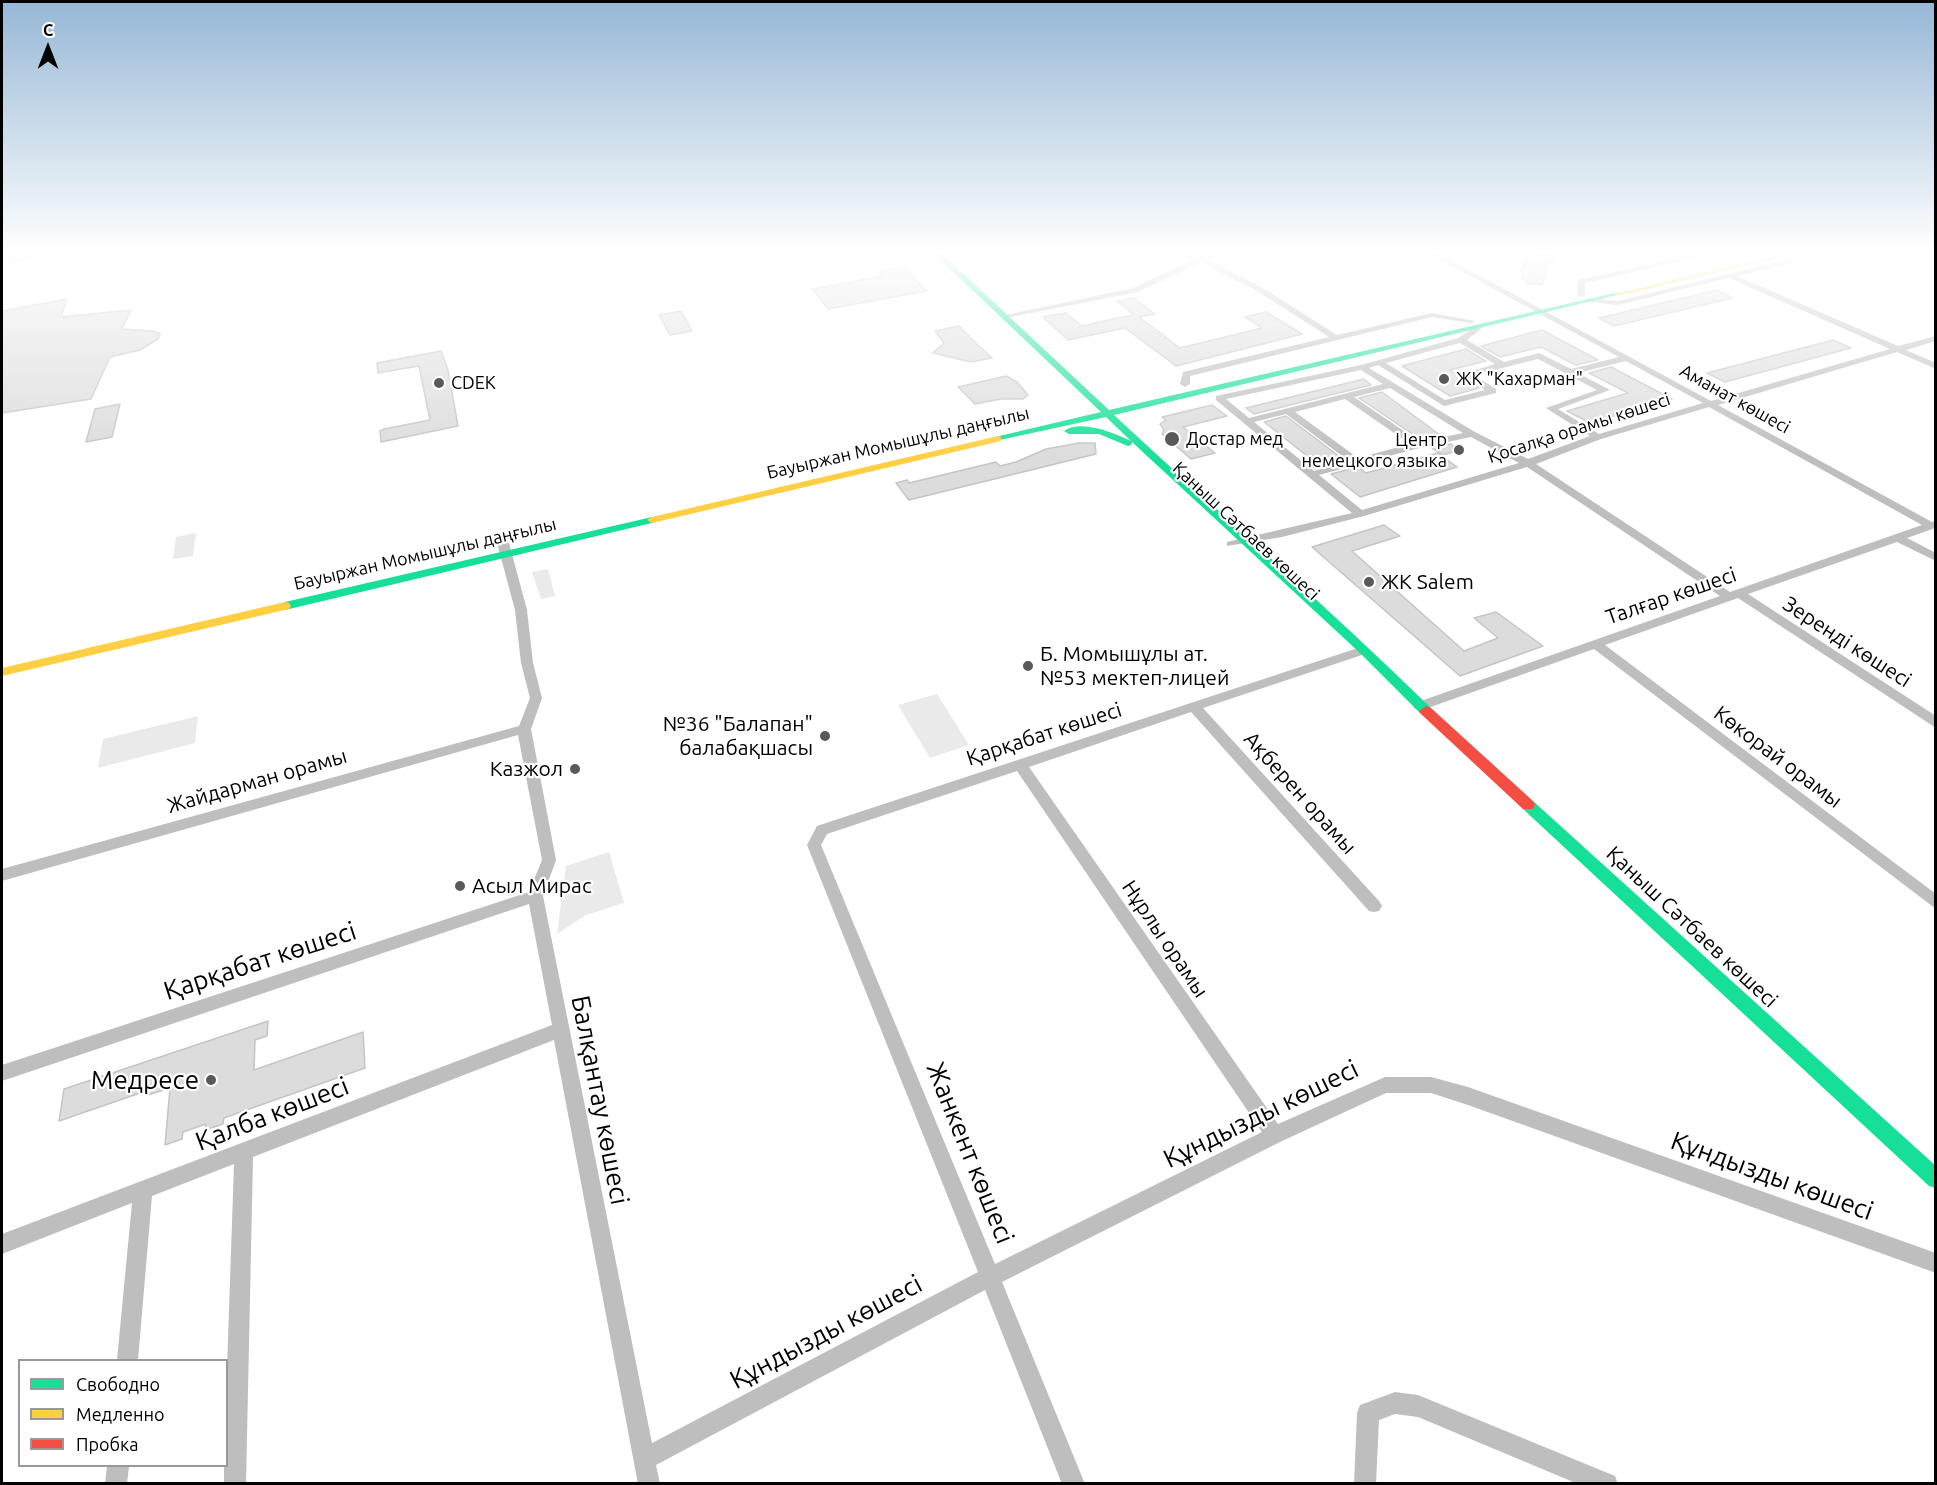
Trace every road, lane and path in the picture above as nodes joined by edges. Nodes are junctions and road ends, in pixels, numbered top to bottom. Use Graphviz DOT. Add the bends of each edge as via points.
graph roads {
  1 [pos="1002,320"];
  2 [pos="1009,320"];
  3 [pos="1307,320"];
  4 [pos="1410,320"];
  5 [pos="1457,320"];
  6 [pos="1491,320"];
  7 [pos="1558,320"];
  8 [pos="1832,320"];
  9 [pos="1474,324"];
  10 [pos="1336,338"];
  11 [pos="1935,338"];
  12 [pos="1461,340"];
  13 [pos="1898,349"];
  14 [pos="1627,358"];
  15 [pos="1378,362"];
  16 [pos="1503,365"];
  17 [pos="1935,366"];
  18 [pos="1362,367"];
  19 [pos="1570,372"];
  20 [pos="1270,375"];
  21 [pos="1185,384"];
  22 [pos="1283,384"];
  23 [pos="1390,385"];
  24 [pos="1347,396"];
  25 [pos="1710,404"];
  26 [pos="1095,409"];
  27 [pos="1288,411"];
  28 [pos="1247,421"];
  29 [pos="1472,434"];
  30 [pos="1598,437"];
  31 [pos="977,443"];
  32 [pos="1128,443"];
  33 [pos="1418,445"];
  34 [pos="1357,462"];
  35 [pos="1528,463"];
  36 [pos="1312,474"];
  37 [pos="1360,514"];
  38 [pos="1933,525"];
  39 [pos="1898,538"];
  40 [pos="1236,542"];
  41 [pos="505,548"];
  42 [pos="1935,558"];
  43 [pos="1733,595"];
  44 [pos="1596,644"];
  45 [pos="1357,652"];
  46 [pos="2,659"];
  47 [pos="2,672"];
  48 [pos="1420,706"];
  49 [pos="1195,708"];
  50 [pos="1935,723"];
  51 [pos="524,729"];
  52 [pos="1021,766"];
  53 [pos="814,845"];
  54 [pos="2,875"];
  55 [pos="535,896"];
  56 [pos="1935,903"];
  57 [pos="1374,906"];
  58 [pos="560,1030"];
  59 [pos="2,1073"];
  60 [pos="1275,1135"];
  61 [pos="244,1152"];
  62 [pos="1935,1179"];
  63 [pos="143,1191"];
  64 [pos="2,1244"];
  65 [pos="1935,1263"];
  66 [pos="990,1276"];
  67 [pos="128,1359"];
  68 [pos="644,1459"];
  69 [pos="118,1467"];
  70 [pos="116,1484"];
  71 [pos="235,1484"];
  72 [pos="649,1484"];
  73 [pos="1074,1484"];
  74 [pos="1365,1484"];
  75 [pos="1607,1484"];
  1 -- 26 [label="main road, Қаныш Сәтбаев көшесі"];
  2 -- 26 [label="main road, Қаныш Сәтбаев көшесі"];
  3 -- 10 [label="street"];
  4 -- 10 [label="street"];
  5 -- 9 [label="street"];
  6 -- 9 [label="main road, Бауыржан Момышұлы даңғылы"];
  7 -- 14 [label="street, Аманат көшесі"];
  8 -- 13 [label="street"];
  9 -- 12 [label="street"];
  9 -- 20 [label="main road, Бауыржан Момышұлы даңғылы"];
  9 -- 21 [label="main road, Бауыржан Момышұлы даңғылы"];
  10 -- 21 [label="street" via="1186,374"];
  11 -- 13 [label="street, Қосалқа орамы көшесі"];
  12 -- 15 [label="street"];
  12 -- 16 [label="street"];
  13 -- 17 [label="street"];
  13 -- 25 [label="street, Қосалқа орамы көшесі"];
  14 -- 19 [label="street"];
  14 -- 25 [label="street, Аманат көшесі"];
  15 -- 16 [label="street" via="1444,403 1493,391 1467,374"];
  15 -- 18 [label="street"];
  16 -- 19 [label="street" via="1539,356"];
  18 -- 22 [label="street"];
  18 -- 23 [label="street, Зеренді көшесі"];
  19 -- 30 [label="street" via="1605,390 1551,408"];
  20 -- 22 [label="street"];
  20 -- 26 [label="main road, Бауыржан Момышұлы даңғылы"];
  21 -- 26 [label="main road, Бауыржан Момышұлы даңғылы"];
  22 -- 28 [label="street" via="1218,398"];
  23 -- 24 [label="street"];
  23 -- 29 [label="street, Зеренді көшесі"];
  24 -- 27 [label="street"];
  24 -- 33 [label="street"];
  25 -- 30 [label="street, Қосалқа орамы көшесі"];
  25 -- 38 [label="street, Аманат көшесі"];
  26 -- 31 [label="main road, Бауыржан Момышұлы даңғылы"];
  26 -- 32 [label="main road, Қаныш Сәтбаев көшесі"];
  26 -- 40 [label="main road, Қаныш Сәтбаев көшесі"];
  26 -- 41 [label="main road, Бауыржан Момышұлы даңғылы"];
  27 -- 28 [label="street"];
  27 -- 34 [label="street"];
  28 -- 36 [label="street"];
  29 -- 33 [label="street"];
  29 -- 35 [label="street, Зеренді көшесі"];
  30 -- 35 [label="street, Қосалқа орамы көшесі"];
  31 -- 32 [label="main road" via="1085,428 1112,434"];
  31 -- 41 [label="main road, Бауыржан Момышұлы даңғылы"];
  32 -- 40 [label="main road, Қаныш Сәтбаев көшесі"];
  33 -- 34 [label="street"];
  34 -- 36 [label="street"];
  35 -- 37 [label="street, Қосалқа орамы көшесі"];
  35 -- 43 [label="street, Зеренді көшесі"];
  36 -- 37 [label="street"];
  37 -- 40 [label="street, Қосалқа орамы көшесі"];
  38 -- 39 [label="street, Талғар көшесі"];
  39 -- 42 [label="street"];
  39 -- 43 [label="street, Талғар көшесі"];
  40 -- 45 [label="main road, Қаныш Сәтбаев көшесі"];
  41 -- 46 [label="main road, Бауыржан Момышұлы даңғылы"];
  41 -- 47 [label="main road, Бауыржан Момышұлы даңғылы"];
  41 -- 51 [label="street" via="536,698"];
  43 -- 44 [label="street, Талғар көшесі"];
  43 -- 50 [label="street, Зеренді көшесі"];
  44 -- 48 [label="street, Талғар көшесі"];
  44 -- 56 [label="street, Көкорай орамы"];
  45 -- 48 [label="main road, Қаныш Сәтбаев көшесі"];
  45 -- 49 [label="street, Қарқабат көшесі"];
  48 -- 62 [label="main road, Қаныш Сәтбаев көшесі"];
  49 -- 52 [label="street, Қарқабат көшесі"];
  49 -- 57 [label="street, Ақберен орамы"];
  51 -- 54 [label="street, Жайдарман орамы"];
  51 -- 55 [label="street" via="549,860"];
  52 -- 53 [label="street, Қарқабат көшесі" via="822,830"];
  52 -- 60 [label="street, Нұрлы орамы"];
  53 -- 66 [label="street, Жанкент көшесі"];
  55 -- 58 [label="street, Балқантау көшесі"];
  55 -- 59 [label="street, Қарқабат көшесі"];
  58 -- 61 [label="street, Қалба көшесі"];
  58 -- 68 [label="street, Балқантау көшесі"];
  60 -- 65 [label="street, Құндызды көшесі" via="1385,1085 1431,1085"];
  60 -- 66 [label="street, Құндызды көшесі"];
  61 -- 63 [label="street, Қалба көшесі"];
  61 -- 71 [label="street"];
  63 -- 64 [label="street, Қалба көшесі"];
  63 -- 67 [label="street"];
  66 -- 68 [label="street, Құндызды көшесі"];
  66 -- 73 [label="street, Жанкент көшесі"];
  68 -- 72 [label="street, Балқантау көшесі"];
  69 -- 70 [label="street"];
  74 -- 75 [label="street" via="1368,1413 1395,1403 1418,1406"];
}
